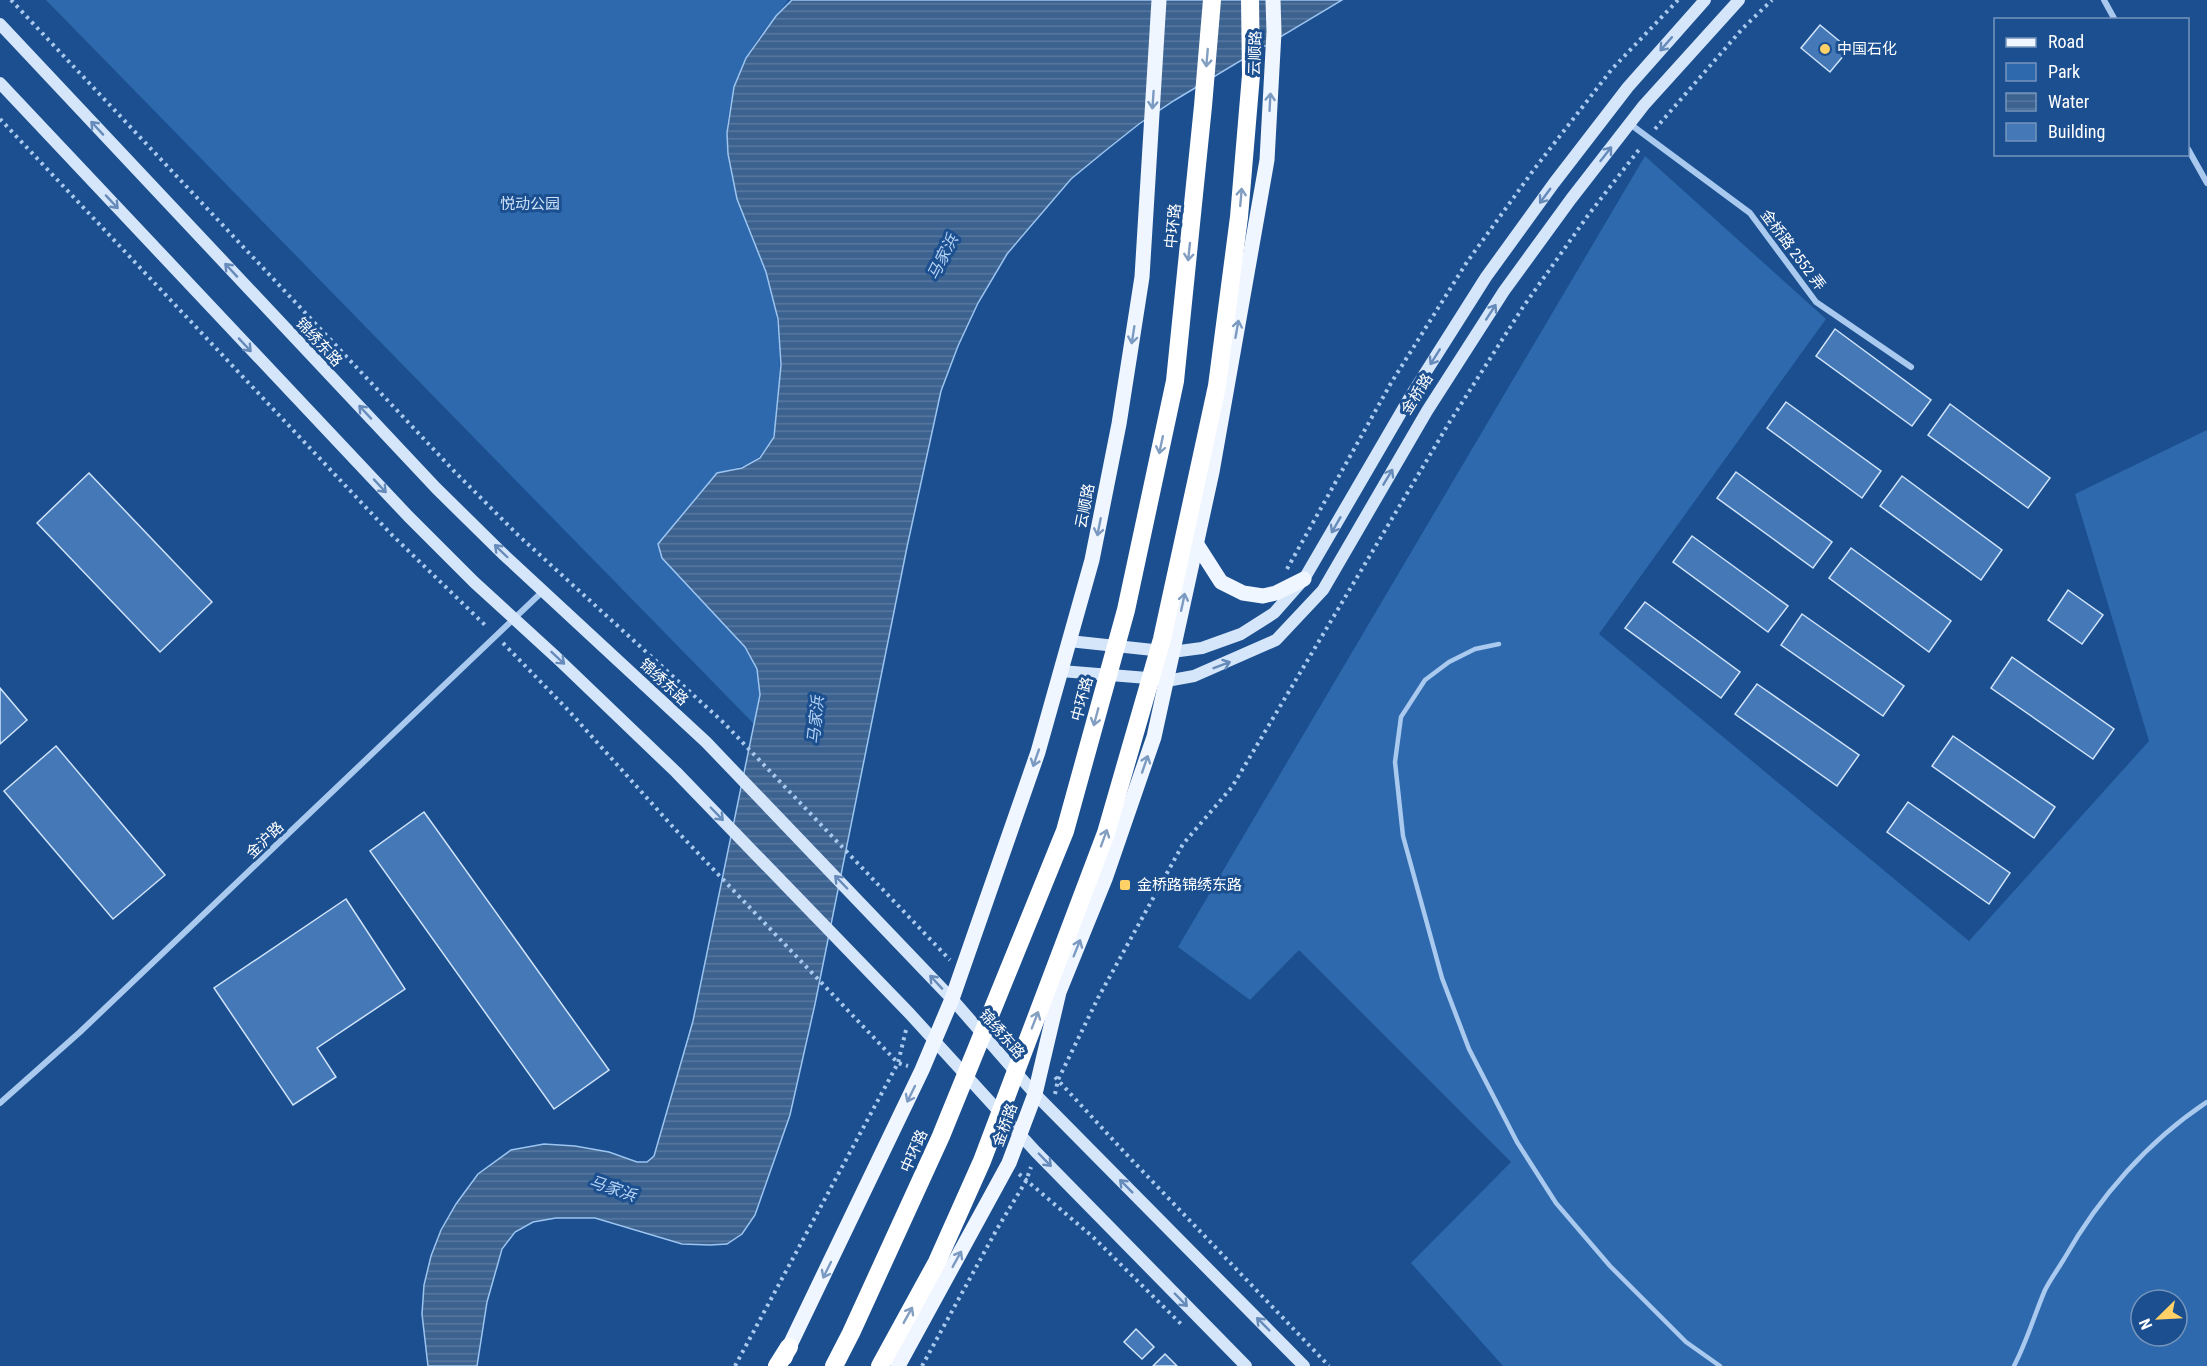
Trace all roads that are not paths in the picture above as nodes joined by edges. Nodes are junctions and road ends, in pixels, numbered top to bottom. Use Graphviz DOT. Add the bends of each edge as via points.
graph roads {
  1 [pos="1159,0"];
  2 [pos="1212,0"];
  3 [pos="1250,0"];
  4 [pos="1273,0"];
  5 [pos="1705,0"];
  6 [pos="1739,0"];
  7 [pos="2104,0"];
  8 [pos="2114,18"];
  9 [pos="0,24"];
  10 [pos="0,83"];
  11 [pos="1630,124"];
  12 [pos="2189,152"];
  13 [pos="2207,183"];
  14 [pos="1911,367"];
  15 [pos="1196,543"];
  16 [pos="1304,579"];
  17 [pos="544,591"];
  18 [pos="514,619"];
  19 [pos="1070,641"];
  20 [pos="1499,644"];
  21 [pos="1173,652"];
  22 [pos="1061,671"];
  23 [pos="1166,680"];
  24 [pos="1104,879"];
  25 [pos="952,999"];
  26 [pos="934,1040"];
  27 [pos="1035,1094"];
  28 [pos="2207,1102"];
  29 [pos="0,1103"];
  30 [pos="1021,1136"];
  31 [pos="789,1347"];
  32 [pos="777,1366"];
  33 [pos="783,1366"];
  34 [pos="834,1366"];
  35 [pos="880,1366"];
  36 [pos="898,1366"];
  37 [pos="1246,1366"];
  38 [pos="1304,1366"];
  39 [pos="1720,1366"];
  40 [pos="2014,1366"];
  1 -- 19 [label="main road, 云顺路, one-way" via="1142,277 1119,424 1092,560"];
  2 -- 34 [label="highway, 中环路, one-way" via="1174,381 1126,610 1068,820 941,1136"];
  35 -- 3 [label="highway, one-way" via="937,1262 982,1161 1106,833 1162,639 1217,386 1241,193 1251,75"];
  15 -- 4 [label="main road, 云顺路, one-way" via="1267,160"];
  5 -- 16 [label="main road, 金桥路, one-way" via="1628,87 1486,277 1410,397"];
  6 -- 11 [label="main road, 金桥路"];
  7 -- 8 [label="street"];
  17 -- 9 [label="main road, 锦绣东路, one-way" via="436,488"];
  10 -- 18 [label="main road, one-way" via="408,516"];
  11 -- 14 [label="street, 金桥路 2552 弄" via="1750,213 1816,302"];
  23 -- 11 [label="main road, 金桥路, one-way" via="1194,676 1276,640 1323,590 1427,411 1504,291"];
  12 -- 13 [label="street"];
  15 -- 16 [label="main road" via="1221,582 1243,593 1263,596"];
  21 -- 15 [label="main road, 云顺路, one-way"];
  16 -- 21 [label="main road, 金桥路" via="1274,613 1240,634 1202,648"];
  17 -- 18 [label="street, 金沪路"];
  25 -- 17 [label="main road, 锦绣东路, one-way" via="706,742"];
  18 -- 26 [label="main road, one-way" via="676,772"];
  18 -- 29 [label="street, 金沪路" via="80,1032"];
  19 -- 21 [label="main road, 金桥路"];
  19 -- 22 [label="main road, 云顺路"];
  20 -- 39 [label="lane" via="1475,649 1449,662 1425,680 1401,717 1395,762 1403,836 1442,978 1469,1049 1517,1142 1556,1203 1610,1266 1686,1342"];
  21 -- 23 [label="main road, 云顺路"];
  22 -- 23 [label="main road, 金桥路"];
  22 -- 25 [label="main road, 云顺路, one-way" via="1038,752"];
  24 -- 23 [label="main road, 云顺路, one-way" via="1154,737"];
  27 -- 24 [label="main road, 金桥路, one-way" via="1059,992"];
  25 -- 26 [label="main road"];
  25 -- 27 [label="main road, 锦绣东路"];
  26 -- 30 [label="main road"];
  26 -- 31 [label="main road, one-way"];
  27 -- 30 [label="main road, 金桥路"];
  38 -- 27 [label="main road, 锦绣东路, one-way"];
  28 -- 40 [label="lane" via="2167,1132 2101,1202 2046,1289"];
  36 -- 30 [label="main road, 金桥路, one-way"];
  30 -- 37 [label="main road, one-way"];
  31 -- 32 [label="highway"];
  31 -- 33 [label="main road"];
}
